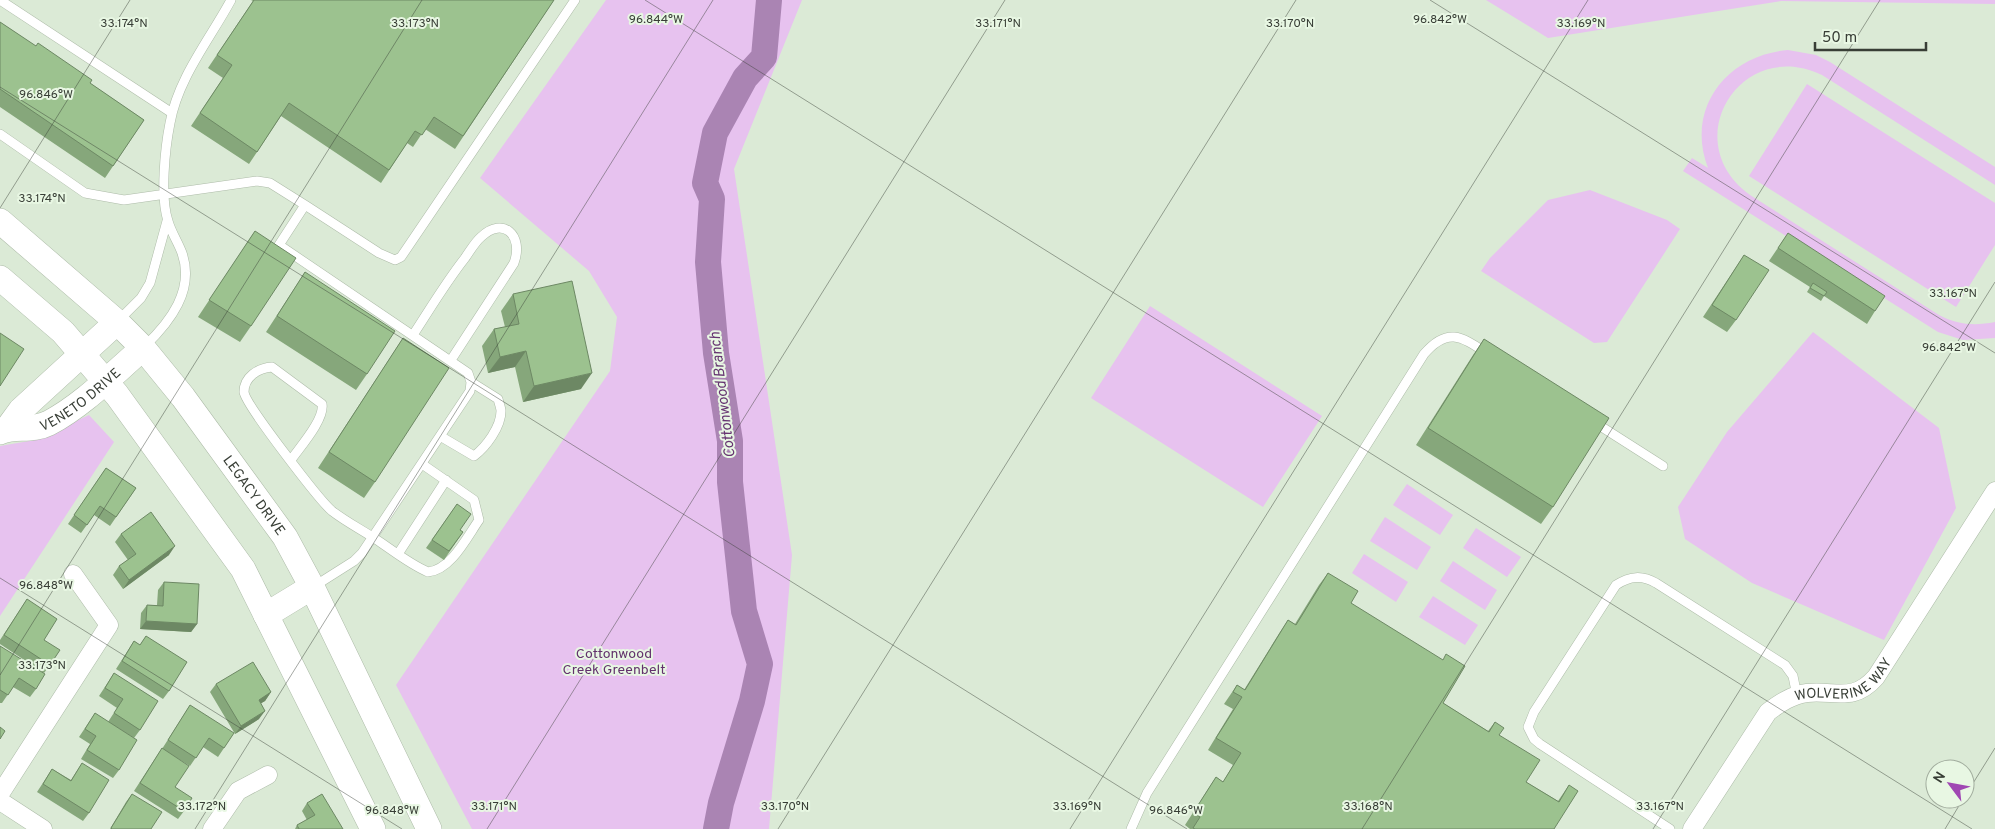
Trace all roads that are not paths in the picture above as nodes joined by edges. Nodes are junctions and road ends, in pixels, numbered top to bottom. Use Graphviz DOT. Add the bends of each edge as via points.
graph roads {
  1 [pos="0,0"];
  2 [pos="231,0"];
  3 [pos="576,0"];
  4 [pos="172,113"];
  5 [pos="0,134"];
  6 [pos="165,196"];
  7 [pos="305,205"];
  8 [pos="0,221"];
  9 [pos="167,221"];
  10 [pos="0,278"];
  11 [pos="117,322"];
  12 [pos="413,334"];
  13 [pos="143,348"];
  14 [pos="82,354"];
  15 [pos="1496,359"];
  16 [pos="451,360"];
  17 [pos="105,381"];
  18 [pos="471,382"];
  19 [pos="1585,416"];
  20 [pos="3,430"];
  21 [pos="440,436"];
  22 [pos="291,460"];
  23 [pos="422,464"];
  24 [pos="1663,466"];
  25 [pos="446,480"];
  26 [pos="1995,491"];
  27 [pos="372,537"];
  28 [pos="398,554"];
  29 [pos="73,574"];
  30 [pos="312,587"];
  31 [pos="266,615"];
  32 [pos="1797,696"];
  33 [pos="268,775"];
  34 [pos="0,794"];
  35 [pos="0,801"];
  36 [pos="43,829"];
  37 [pos="212,829"];
  38 [pos="373,829"];
  39 [pos="429,829"];
  40 [pos="1131,829"];
  41 [pos="1670,829"];
  42 [pos="1692,829"];
  1 -- 4 [label="lane"];
  2 -- 4 [label="lane" via="197,58"];
  3 -- 7 [label="lane" via="401,257 395,260 379,253"];
  4 -- 6 [label="lane" via="165,153"];
  5 -- 6 [label="lane" via="85,193 124,200"];
  6 -- 7 [label="lane" via="256,182 270,183"];
  6 -- 9 [label="lane"];
  7 -- 12 [label="lane" via="279,245"];
  8 -- 11 [label="main road, LEGACY DRIVE"];
  9 -- 11 [label="lane" via="150,283 141,298"];
  9 -- 13 [label="lane" via="185,262 182,294 168,322"];
  10 -- 14 [label="main road" via="62,332"];
  11 -- 13 [label="main road, LEGACY DRIVE"];
  11 -- 14 [label="main road, VENETO DRIVE"];
  12 -- 16 [label="lane"];
  12 -- 16 [label="lane" via="482,236 493,230 511,232 518,250 514,263"];
  13 -- 17 [label="main road, VENETO DRIVE"];
  13 -- 30 [label="main road, LEGACY DRIVE" via="183,397 285,537"];
  14 -- 17 [label="main road"];
  14 -- 20 [label="main road, VENETO DRIVE"];
  15 -- 40 [label="lane" via="1464,338 1454,336 1435,342 1424,354 1147,793"];
  16 -- 18 [label="lane" via="468,372"];
  17 -- 20 [label="main road, VENETO DRIVE" via="48,423 30,430"];
  17 -- 31 [label="main road" via="243,569"];
  18 -- 21 [label="lane" via="470,391"];
  18 -- 21 [label="lane" via="498,400 501,411 492,436 484,449 474,456"];
  19 -- 24 [label="lane"];
  21 -- 23 [label="lane"];
  22 -- 22 [label="lane" via="245,398 246,384 255,371 263,368 272,367 322,404 324,409"];
  22 -- 27 [label="lane" via="327,506"];
  23 -- 25 [label="lane"];
  23 -- 27 [label="lane"];
  25 -- 28 [label="lane"];
  25 -- 28 [label="lane" via="474,500 480,520 447,564 437,571 428,572"];
  26 -- 32 [label="street, WOLVERINE WAY" via="1870,684 1850,694 1807,693"];
  27 -- 28 [label="lane"];
  27 -- 30 [label="lane" via="354,561"];
  29 -- 34 [label="street" via="109,625"];
  30 -- 31 [label="main road"];
  30 -- 39 [label="main road, LEGACY DRIVE"];
  31 -- 38 [label="main road"];
  32 -- 41 [label="lane" via="1793,676 1785,665 1645,577 1622,581 1613,588 1534,712 1528,727 1540,744"];
  32 -- 42 [label="street, WOLVERINE WAY" via="1776,706 1761,721"];
  33 -- 37 [label="street" via="238,791"];
  35 -- 36 [label="street"];
}
